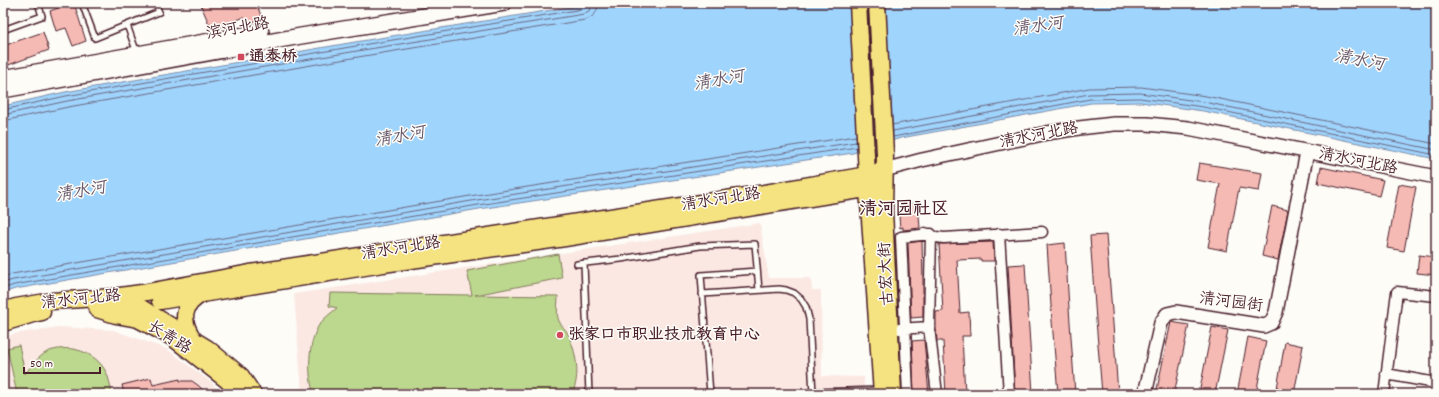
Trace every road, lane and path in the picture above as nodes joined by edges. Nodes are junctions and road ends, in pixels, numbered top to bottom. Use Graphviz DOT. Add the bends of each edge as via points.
graph roads {
  1 [pos="38,3"];
  2 [pos="82,3"];
  3 [pos="155,3"];
  4 [pos="440,3"];
  5 [pos="504,3"];
  6 [pos="858,3"];
  7 [pos="877,3"];
  8 [pos="127,25"];
  9 [pos="3,30"];
  10 [pos="139,60"];
  11 [pos="3,78"];
  12 [pos="3,90"];
  13 [pos="1307,152"];
  14 [pos="885,162"];
  15 [pos="1436,177"];
  16 [pos="868,182"];
  17 [pos="884,186"];
  18 [pos="1042,232"];
  19 [pos="885,234"];
  20 [pos="930,234"];
  21 [pos="1000,234"];
  22 [pos="584,263"];
  23 [pos="577,264"];
  24 [pos="757,271"];
  25 [pos="759,290"];
  26 [pos="204,294"];
  27 [pos="702,294"];
  28 [pos="1436,296"];
  29 [pos="113,297"];
  30 [pos="96,303"];
  31 [pos="133,305"];
  32 [pos="3,311"];
  33 [pos="3,324"];
  34 [pos="929,327"];
  35 [pos="898,329"];
  36 [pos="194,340"];
  37 [pos="1386,374"];
  38 [pos="1436,383"];
  39 [pos="813,393"];
  40 [pos="886,393"];
  41 [pos="238,394"];
  42 [pos="254,394"];
  43 [pos="589,394"];
  44 [pos="710,394"];
  45 [pos="908,394"];
  46 [pos="938,394"];
  47 [pos="1009,394"];
  48 [pos="1145,394"];
  49 [pos="1384,394"];
  1 -- 9 [label="lane" via="42,16"];
  2 -- 8 [label="lane" via="95,38"];
  3 -- 8 [label="lane" via="159,12"];
  4 -- 10 [label="main road, 滨河北路"];
  5 -- 10 [label="main road, 滨河北路"];
  6 -- 16 [label="main road, 古宏大街"];
  7 -- 14 [label="main road, 古宏大街"];
  8 -- 10 [label="lane"];
  10 -- 11 [label="main road, 滨河北路"];
  10 -- 12 [label="main road, 滨河北路"];
  13 -- 14 [label="street, 清水河北路" via="1188,128 1114,124 1047,133"];
  13 -- 15 [label="street, 清水河北路"];
  13 -- 48 [label="street, 清河园街" via="1276,312 1271,323 1264,326 1176,312 1167,314 1161,323"];
  14 -- 16 [label="main road, 清水河北路"];
  14 -- 17 [label="main road, 古宏大街"];
  16 -- 17 [label="main road, 清水河北路"];
  16 -- 26 [label="main road, 清水河北路" via="566,238 383,264"];
  16 -- 29 [label="main road, 清水河北路" via="771,192 250,273"];
  16 -- 40 [label="main road, 古宏大街"];
  17 -- 19 [label="main road, 古宏大街"];
  18 -- 21 [label="street"];
  19 -- 20 [label="street"];
  19 -- 35 [label="main road, 古宏大街"];
  20 -- 21 [label="street" via="944,238"];
  20 -- 34 [label="street"];
  20 -- 35 [label="street" via="901,237"];
  21 -- 47 [label="street"];
  22 -- 23 [label="lane"];
  22 -- 24 [label="lane" via="700,246 755,244"];
  22 -- 43 [label="lane"];
  24 -- 25 [label="lane"];
  24 -- 27 [label="lane" via="701,274"];
  25 -- 27 [label="lane"];
  25 -- 39 [label="lane" via="786,290 794,293 806,307"];
  26 -- 31 [label="main road, 清水河北路"];
  26 -- 36 [label="main road" via="191,301 185,311 187,331"];
  27 -- 44 [label="lane"];
  28 -- 37 [label="street" via="1397,292"];
  29 -- 30 [label="main road, 清水河北路"];
  29 -- 31 [label="main road, 长青路"];
  30 -- 31 [label="main road, 清水河北路"];
  30 -- 32 [label="main road, 清水河北路" via="52,301"];
  30 -- 33 [label="main road, 清水河北路" via="33,314"];
  30 -- 41 [label="main road, 长青路" via="116,315 138,319 172,337 228,381"];
  31 -- 36 [label="main road, 长青路" via="150,312"];
  34 -- 35 [label="street"];
  34 -- 46 [label="street"];
  35 -- 40 [label="main road, 古宏大街"];
  35 -- 45 [label="street"];
  36 -- 42 [label="main road, 长青路" via="241,376"];
  37 -- 38 [label="street"];
  37 -- 49 [label="street"];
  39 -- 40 [label="lane"];
}
